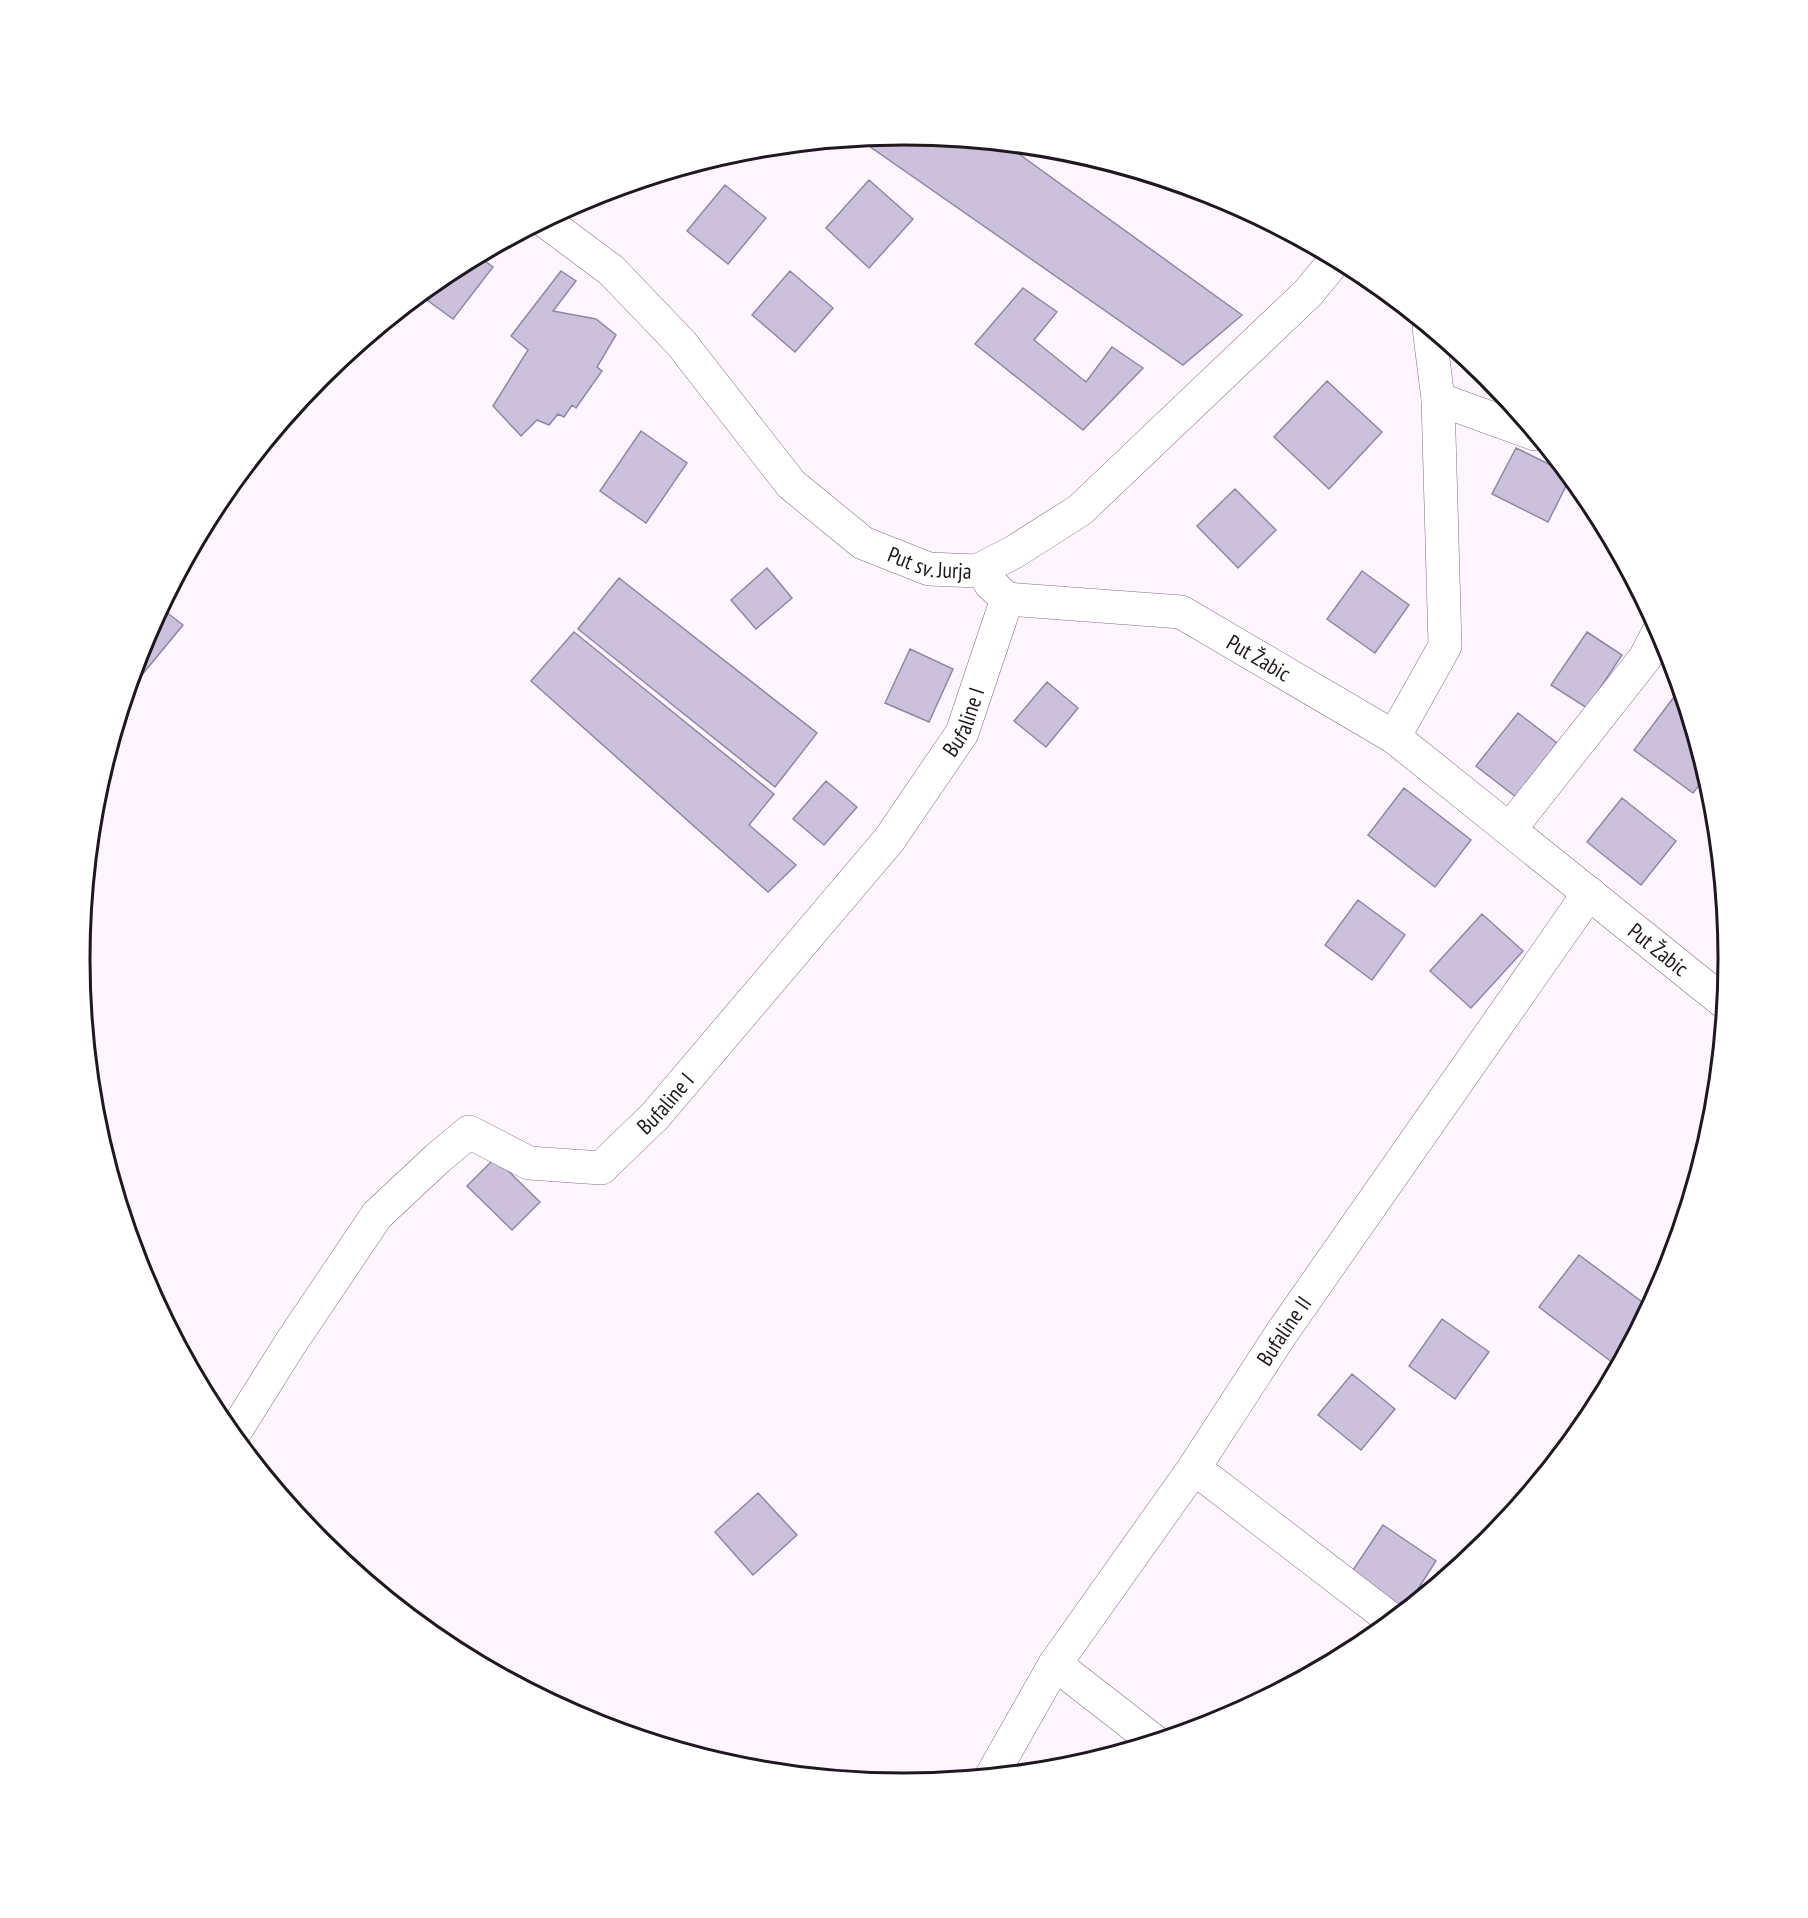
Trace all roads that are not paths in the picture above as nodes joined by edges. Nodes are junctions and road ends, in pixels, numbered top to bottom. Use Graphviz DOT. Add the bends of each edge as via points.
graph roads {
  1 [pos="551,226"];
  2 [pos="1330,266"];
  3 [pos="1430,338"];
  4 [pos="1438,399"];
  5 [pos="1522,429"];
  6 [pos="977,571"];
  7 [pos="1007,598"];
  8 [pos="1654,642"];
  9 [pos="1394,736"];
  10 [pos="1510,830"];
  11 [pos="1589,893"];
  12 [pos="1717,996"];
  13 [pos="238,1427"];
  14 [pos="1194,1468"];
  15 [pos="1386,1615"];
  16 [pos="1055,1664"];
  17 [pos="1147,1736"];
  18 [pos="996,1767"];
  1 -- 6 [label="street, Put sv. Jurja" via="611,270 681,343 791,484 820,509 863,543 907,561 929,569"];
  2 -- 6 [label="street, Put sv. Jurja" via="1308,294 1080,510"];
  3 -- 4 [label="street"];
  4 -- 5 [label="street"];
  4 -- 9 [label="street" via="1445,646"];
  6 -- 7 [label="street"];
  7 -- 9 [label="street, Put Žabic" via="1180,612"];
  7 -- 13 [label="street, Bufaline I" via="962,734 889,840 655,1116 601,1168 530,1162 469,1132 377,1215"];
  8 -- 10 [label="street" via="1645,658"];
  9 -- 10 [label="street, Put Žabic"];
  10 -- 11 [label="street, Put Žabic"];
  11 -- 12 [label="street, Put Žabic"];
  11 -- 14 [label="street, Bufaline II" via="1288,1325"];
  14 -- 15 [label="street"];
  14 -- 16 [label="street, Bufaline II"];
  16 -- 17 [label="street"];
  16 -- 18 [label="street, Bufaline II"];
}
